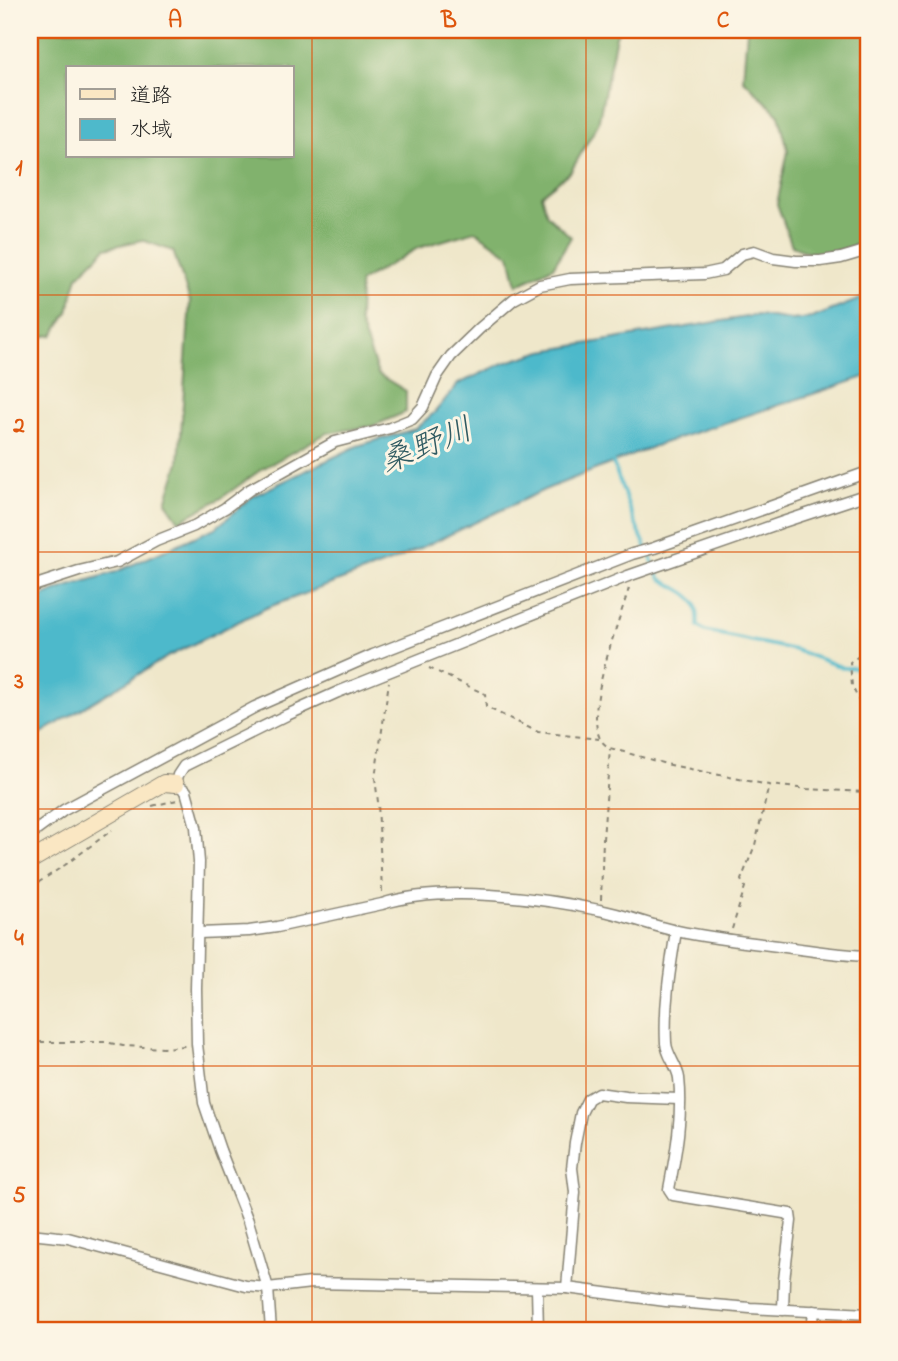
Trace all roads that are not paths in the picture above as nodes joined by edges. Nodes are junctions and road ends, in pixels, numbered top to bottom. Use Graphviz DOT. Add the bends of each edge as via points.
graph roads {
  1 [pos="868,250"];
  2 [pos="868,471"];
  3 [pos="868,494"];
  4 [pos="30,587"];
  5 [pos="176,784"];
  6 [pos="30,835"];
  7 [pos="30,859"];
  8 [pos="676,931"];
  9 [pos="199,933"];
  10 [pos="868,956"];
  11 [pos="679,1099"];
  12 [pos="30,1234"];
  13 [pos="268,1288"];
  14 [pos="537,1288"];
  15 [pos="567,1288"];
  16 [pos="783,1310"];
  17 [pos="814,1311"];
  18 [pos="868,1314"];
  19 [pos="271,1331"];
  20 [pos="538,1331"];
  21 [pos="812,1331"];
  1 -- 4 [label="street" via="820,261 773,258 754,251 742,254 723,270 704,274 570,279 540,285 514,299 451,356 424,407 412,419 335,442 249,489 194,526 117,562"];
  2 -- 6 [label="street" via="632,554 373,655 255,707 64,810"];
  3 -- 5 [label="street" via="628,576 391,671 184,766"];
  5 -- 7 [label="street" via="164,783"];
  5 -- 9 [label="street" via="186,790 196,827"];
  8 -- 9 [label="street" via="601,910 516,897 436,895 277,927"];
  8 -- 10 [label="street"];
  8 -- 11 [label="street" via="667,984 666,1041 679,1074"];
  9 -- 13 [label="street" via="197,1044 204,1103"];
  11 -- 15 [label="street" via="597,1093 588,1099 581,1112 572,1168 575,1192"];
  11 -- 16 [label="street" via="669,1189 673,1195 790,1214"];
  12 -- 13 [label="street" via="68,1238"];
  13 -- 14 [label="street" via="311,1283"];
  13 -- 19 [label="street"];
  14 -- 15 [label="street"];
  14 -- 20 [label="street"];
  15 -- 16 [label="street"];
  16 -- 17 [label="street"];
  17 -- 18 [label="street"];
  17 -- 21 [label="street"];
}
